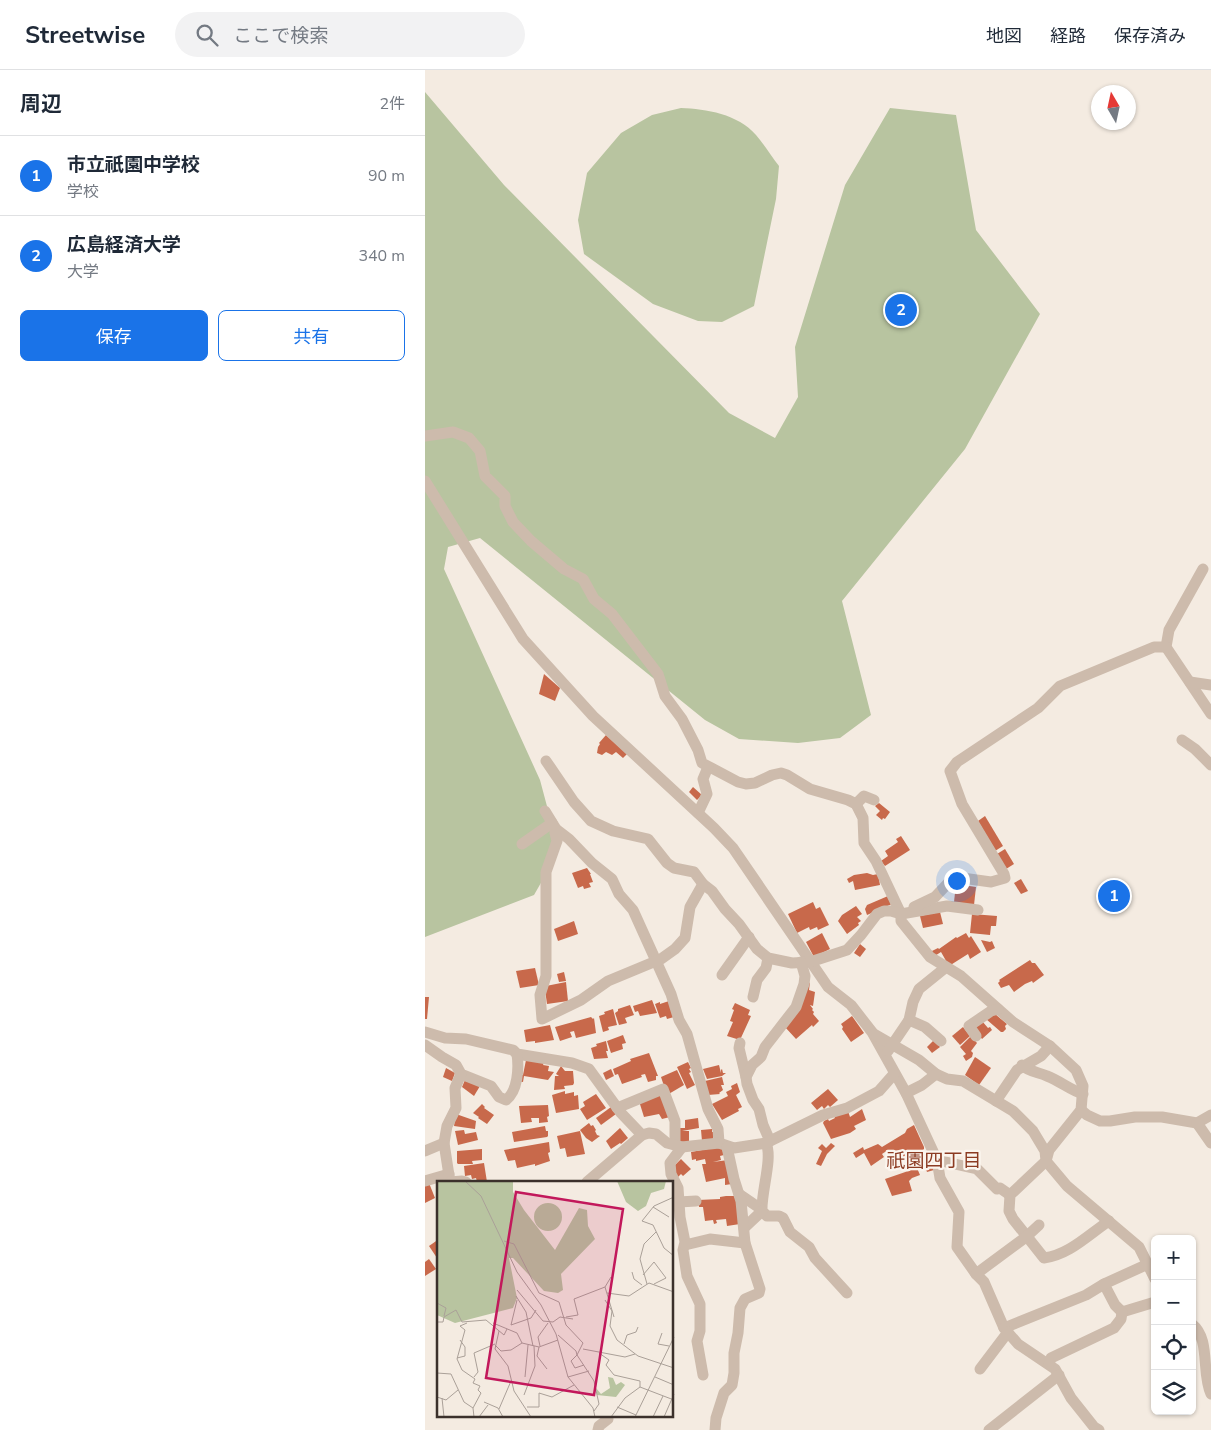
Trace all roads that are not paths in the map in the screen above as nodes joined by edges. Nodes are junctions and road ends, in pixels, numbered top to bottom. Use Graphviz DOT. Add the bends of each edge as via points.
graph roads {
  1 [pos="425,436"];
  2 [pos="425,481"];
  3 [pos="1203,569"];
  4 [pos="1166,647"];
  5 [pos="1191,682"];
  6 [pos="1211,685"];
  7 [pos="1211,714"];
  8 [pos="1182,740"];
  9 [pos="546,761"];
  10 [pos="1211,765"];
  11 [pos="708,767"];
  12 [pos="874,800"];
  13 [pos="856,804"];
  14 [pos="545,811"];
  15 [pos="698,814"];
  16 [pos="555,826"];
  17 [pos="522,844"];
  18 [pos="703,884"];
  19 [pos="978,910"];
  20 [pos="901,914"];
  21 [pos="749,937"];
  22 [pos="768,958"];
  23 [pos="656,961"];
  24 [pos="805,962"];
  25 [pos="945,968"];
  26 [pos="721,975"];
  27 [pos="753,997"];
  28 [pos="998,1009"];
  29 [pos="909,1020"];
  30 [pos="425,1032"];
  31 [pos="872,1032"];
  32 [pos="976,1036"];
  33 [pos="941,1041"];
  34 [pos="741,1043"];
  35 [pos="425,1045"];
  36 [pos="892,1045"];
  37 [pos="1050,1046"];
  38 [pos="517,1054"];
  39 [pos="885,1055"];
  40 [pos="1022,1065"];
  41 [pos="461,1074"];
  42 [pos="894,1074"];
  43 [pos="936,1074"];
  44 [pos="746,1077"];
  45 [pos="907,1093"];
  46 [pos="1083,1094"];
  47 [pos="996,1101"];
  48 [pos="617,1108"];
  49 [pos="1081,1110"];
  50 [pos="1211,1115"];
  51 [pos="1197,1123"];
  52 [pos="642,1135"];
  53 [pos="768,1142"];
  54 [pos="444,1143"];
  55 [pos="1211,1143"];
  56 [pos="723,1145"];
  57 [pos="679,1146"];
  58 [pos="425,1151"];
  59 [pos="937,1160"];
  60 [pos="1046,1161"];
  61 [pos="449,1180"];
  62 [pos="425,1181"];
  63 [pos="462,1181"];
  64 [pos="588,1181"];
  65 [pos="739,1194"];
  66 [pos="1010,1195"];
  67 [pos="696,1201"];
  68 [pos="679,1202"];
  69 [pos="761,1210"];
  70 [pos="1109,1221"];
  71 [pos="1039,1225"];
  72 [pos="744,1228"];
  73 [pos="1026,1237"];
  74 [pos="745,1243"];
  75 [pos="685,1245"];
  76 [pos="1148,1264"];
  77 [pos="1151,1270"];
  78 [pos="976,1274"];
  79 [pos="1104,1284"];
  80 [pos="847,1293"];
  81 [pos="1151,1303"];
  82 [pos="1122,1312"];
  83 [pos="1194,1325"];
  84 [pos="1006,1330"];
  85 [pos="1049,1364"];
  86 [pos="980,1369"];
  87 [pos="1059,1375"];
  88 [pos="703,1376"];
  89 [pos="1211,1394"];
  90 [pos="609,1422"];
  91 [pos="597,1430"];
  92 [pos="715,1430"];
  93 [pos="989,1430"];
  94 [pos="1099,1430"];
  1 -- 11 [label="street" via="453,432 469,438 480,450 485,476 505,496 505,506 513,522 564,569 583,579 594,599 612,614 658,674 665,696 682,719 700,758"];
  2 -- 15 [label="street" via="523,640 593,716"];
  3 -- 4 [label="street" via="1169,630"];
  4 -- 5 [label="street"];
  4 -- 20 [label="street" via="1155,647 1060,686 1037,708 957,762 949,771 962,804 1005,878 991,882 955,878 930,900"];
  5 -- 6 [label="street"];
  5 -- 7 [label="street"];
  8 -- 10 [label="street"];
  9 -- 18 [label="street" via="591,821 613,831 648,839 667,863 674,868 694,872"];
  11 -- 13 [label="street" via="746,784 772,775 787,774 810,789"];
  11 -- 15 [label="street" via="703,779 707,794"];
  12 -- 13 [label="street" via="864,796"];
  13 -- 20 [label="street" via="863,818 864,843"];
  14 -- 16 [label="street"];
  15 -- 24 [label="street" via="733,848"];
  16 -- 17 [label="street"];
  16 -- 23 [label="street" via="612,879 619,894 633,910"];
  16 -- 23 [label="street" via="557,841 546,872 546,976 540,994 542,1020 581,1000 608,981"];
  18 -- 21 [label="street"];
  18 -- 23 [label="street" via="690,908 685,938"];
  19 -- 20 [label="street" via="947,906"];
  20 -- 24 [label="street" via="884,911 877,914 847,950"];
  20 -- 25 [label="street" via="906,929 930,958"];
  21 -- 22 [label="street"];
  21 -- 26 [label="street"];
  22 -- 24 [label="street"];
  22 -- 27 [label="street"];
  23 -- 56 [label="street" via="687,1034 708,1109"];
  24 -- 31 [label="street" via="828,988 851,1005"];
  24 -- 44 [label="street" via="804,984 796,1007 765,1046"];
  25 -- 28 [label="street" via="961,976"];
  25 -- 29 [label="street" via="919,989"];
  28 -- 32 [label="street" via="969,1026"];
  28 -- 37 [label="street"];
  29 -- 33 [label="street" via="925,1027"];
  29 -- 36 [label="street"];
  30 -- 38 [label="street" via="513,1050"];
  31 -- 36 [label="street"];
  31 -- 39 [label="street"];
  34 -- 44 [label="street" via="739,1048"];
  35 -- 41 [label="street" via="456,1065"];
  36 -- 39 [label="street"];
  36 -- 43 [label="street"];
  37 -- 40 [label="street" via="1041,1056"];
  37 -- 46 [label="street" via="1076,1070"];
  38 -- 41 [label="street" via="515,1086 506,1100 499,1097 491,1086"];
  38 -- 48 [label="street" via="589,1069"];
  39 -- 42 [label="street"];
  40 -- 46 [label="street"];
  40 -- 47 [label="street"];
  41 -- 54 [label="street" via="455,1088 456,1108 447,1126"];
  42 -- 45 [label="street"];
  42 -- 53 [label="street" via="879,1091"];
  43 -- 45 [label="street"];
  43 -- 47 [label="street" via="963,1081"];
  44 -- 53 [label="street"];
  45 -- 59 [label="street"];
  46 -- 49 [label="street"];
  47 -- 60 [label="street" via="1017,1114 1033,1131 1045,1151"];
  48 -- 52 [label="street"];
  48 -- 57 [label="street" via="663,1089 675,1121"];
  49 -- 51 [label="street" via="1099,1121 1162,1117"];
  49 -- 60 [label="street" via="1049,1150"];
  50 -- 51 [label="street"];
  51 -- 55 [label="street"];
  52 -- 57 [label="street" via="656,1134 667,1144"];
  52 -- 64 [label="street"];
  53 -- 56 [label="street" via="734,1148"];
  53 -- 69 [label="street"];
  54 -- 58 [label="street"];
  54 -- 61 [label="street"];
  56 -- 57 [label="street"];
  56 -- 65 [label="street"];
  57 -- 68 [label="street" via="670,1163"];
  59 -- 66 [label="street" via="977,1169 997,1189"];
  59 -- 78 [label="street" via="940,1178 959,1212 957,1247"];
  60 -- 66 [label="street"];
  60 -- 70 [label="street" via="1067,1186"];
  61 -- 62 [label="street"];
  61 -- 63 [label="street"];
  65 -- 69 [label="street"];
  65 -- 72 [label="street"];
  66 -- 73 [label="street" via="1011,1216"];
  67 -- 68 [label="street"];
  68 -- 75 [label="street"];
  69 -- 72 [label="street"];
  69 -- 80 [label="street" via="767,1216 783,1218 790,1232 809,1247"];
  70 -- 73 [label="street" via="1057,1256 1044,1258"];
  70 -- 76 [label="street" via="1139,1247"];
  71 -- 73 [label="street"];
  72 -- 74 [label="street"];
  73 -- 78 [label="street"];
  74 -- 75 [label="street" via="710,1239"];
  74 -- 92 [label="street" via="760,1289 759,1293 745,1299 740,1308 732,1385 725,1394"];
  75 -- 88 [label="street" via="687,1276 701,1304 697,1340"];
  76 -- 77 [label="street"];
  76 -- 79 [label="street"];
  78 -- 84 [label="street" via="984,1282"];
  79 -- 82 [label="street"];
  79 -- 84 [label="street"];
  81 -- 82 [label="street"];
  82 -- 85 [label="street" via="1114,1328 1051,1358"];
  83 -- 89 [label="street" via="1203,1340 1207,1385"];
  84 -- 85 [label="street" via="1018,1344"];
  84 -- 86 [label="street"];
  85 -- 87 [label="street"];
  87 -- 93 [label="street"];
  87 -- 94 [label="street" via="1071,1398"];
  90 -- 91 [label="street"];
}
